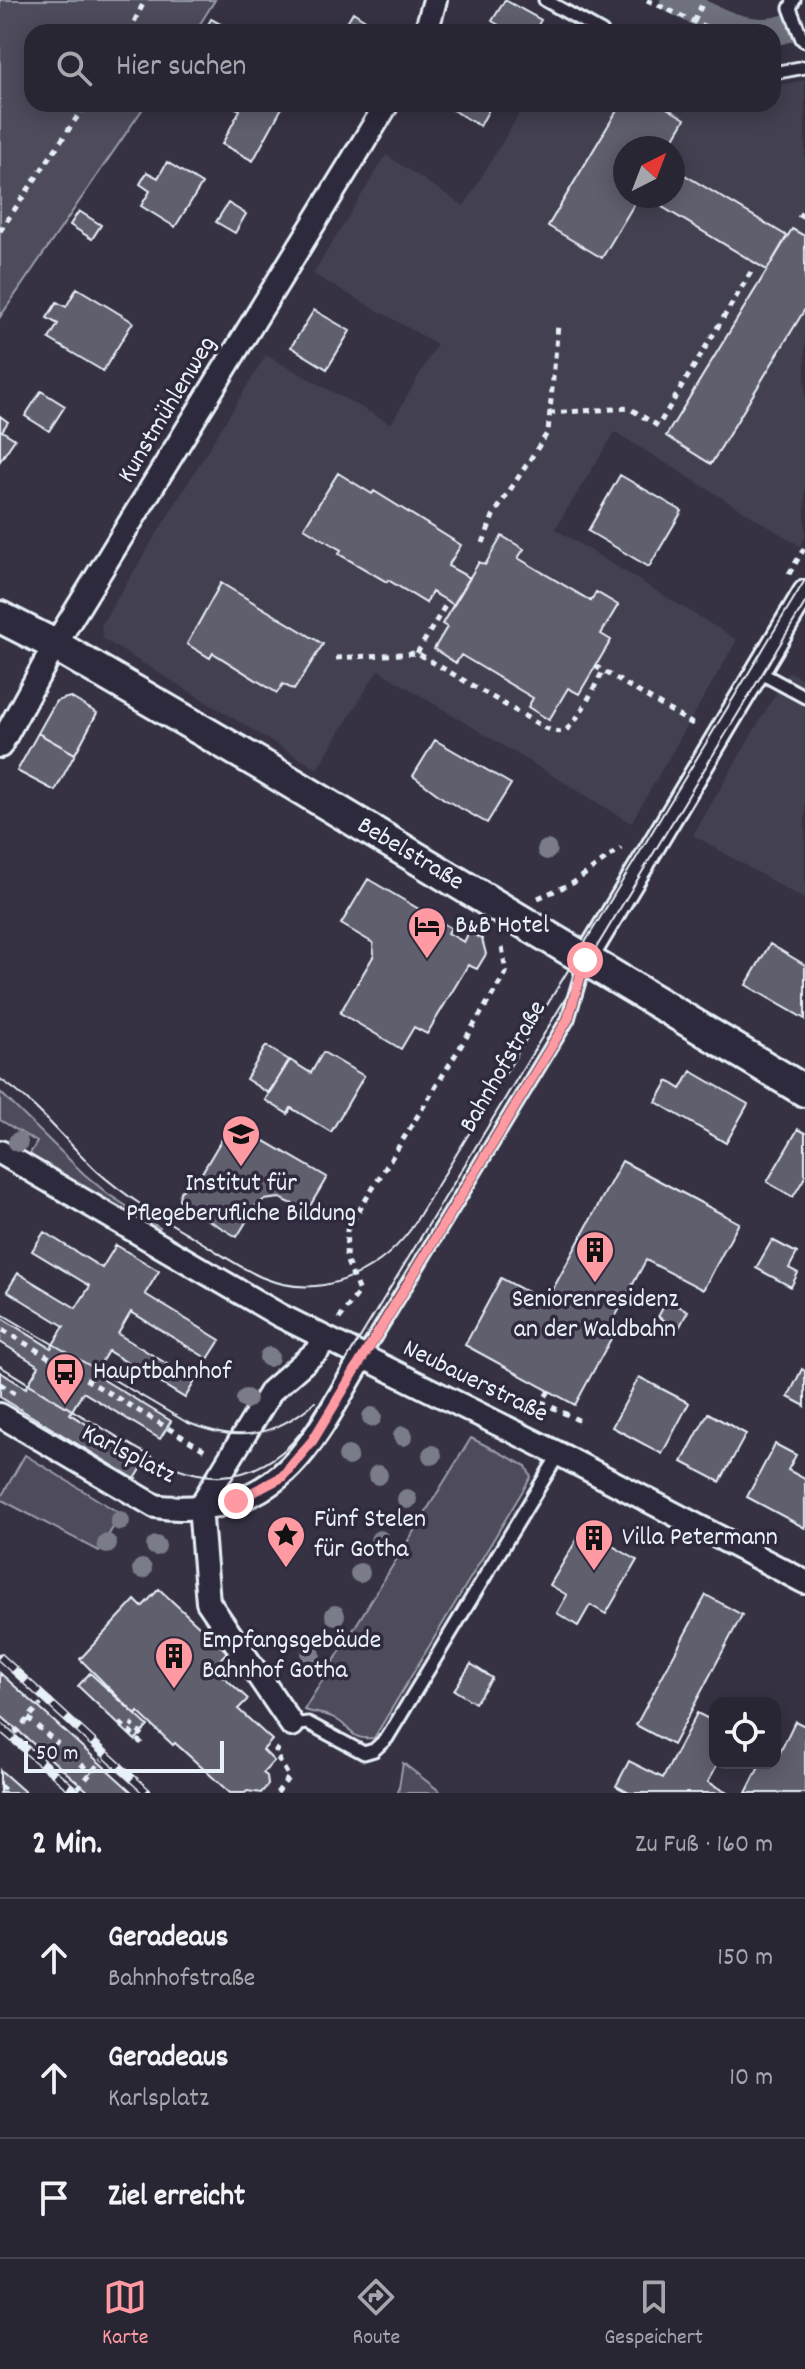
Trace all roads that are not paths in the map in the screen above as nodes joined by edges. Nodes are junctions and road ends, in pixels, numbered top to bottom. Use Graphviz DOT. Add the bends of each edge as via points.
graph roads {
  1 [pos="435,0"];
  2 [pos="545,0"];
  3 [pos="794,0"];
  4 [pos="428,24"];
  5 [pos="588,24"];
  6 [pos="805,41"];
  7 [pos="805,67"];
  8 [pos="781,72"];
  9 [pos="382,112"];
  10 [pos="805,592"];
  11 [pos="0,617"];
  12 [pos="55,645"];
  13 [pos="757,670"];
  14 [pos="805,697"];
  15 [pos="0,746"];
  16 [pos="585,960"];
  17 [pos="805,1091"];
  18 [pos="0,1152"];
  19 [pos="322,1344"];
  20 [pos="362,1358"];
  21 [pos="0,1415"];
  22 [pos="559,1454"];
  23 [pos="282,1477"];
  24 [pos="200,1507"];
  25 [pos="805,1582"];
  26 [pos="292,1725"];
  1 -- 4 [label="street"];
  2 -- 5 [label="lane"];
  3 -- 6 [label="lane" via="790,8"];
  7 -- 8 [label="lane"];
  9 -- 12 [label="street, Kunstmühlenweg"];
  10 -- 13 [label="street, Bahnhofstraße"];
  11 -- 12 [label="street, Bebelstraße"];
  12 -- 15 [label="street, Kunstmühlenweg"];
  12 -- 16 [label="street, Bebelstraße"];
  13 -- 14 [label="lane"];
  13 -- 16 [label="street, Bahnhofstraße"];
  16 -- 17 [label="street, Bebelstraße"];
  16 -- 20 [label="lane, Bahnhofstraße" via="568,1019"];
  18 -- 19 [label="street, Neubauerstraße"];
  19 -- 20 [label="street, Neubauerstraße"];
  19 -- 24 [label="street" via="271,1391"];
  20 -- 22 [label="street, Neubauerstraße"];
  20 -- 23 [label="street, Bahnhofstraße" via="313,1440"];
  21 -- 24 [label="street, Karlsplatz" via="155,1506"];
  22 -- 25 [label="street, Neubauerstraße"];
  22 -- 26 [label="lane" via="387,1738 364,1753 308,1723"];
  23 -- 24 [label="street, Karlsplatz" via="236,1501"];
  24 -- 26 [label="street" via="203,1607"];
}
